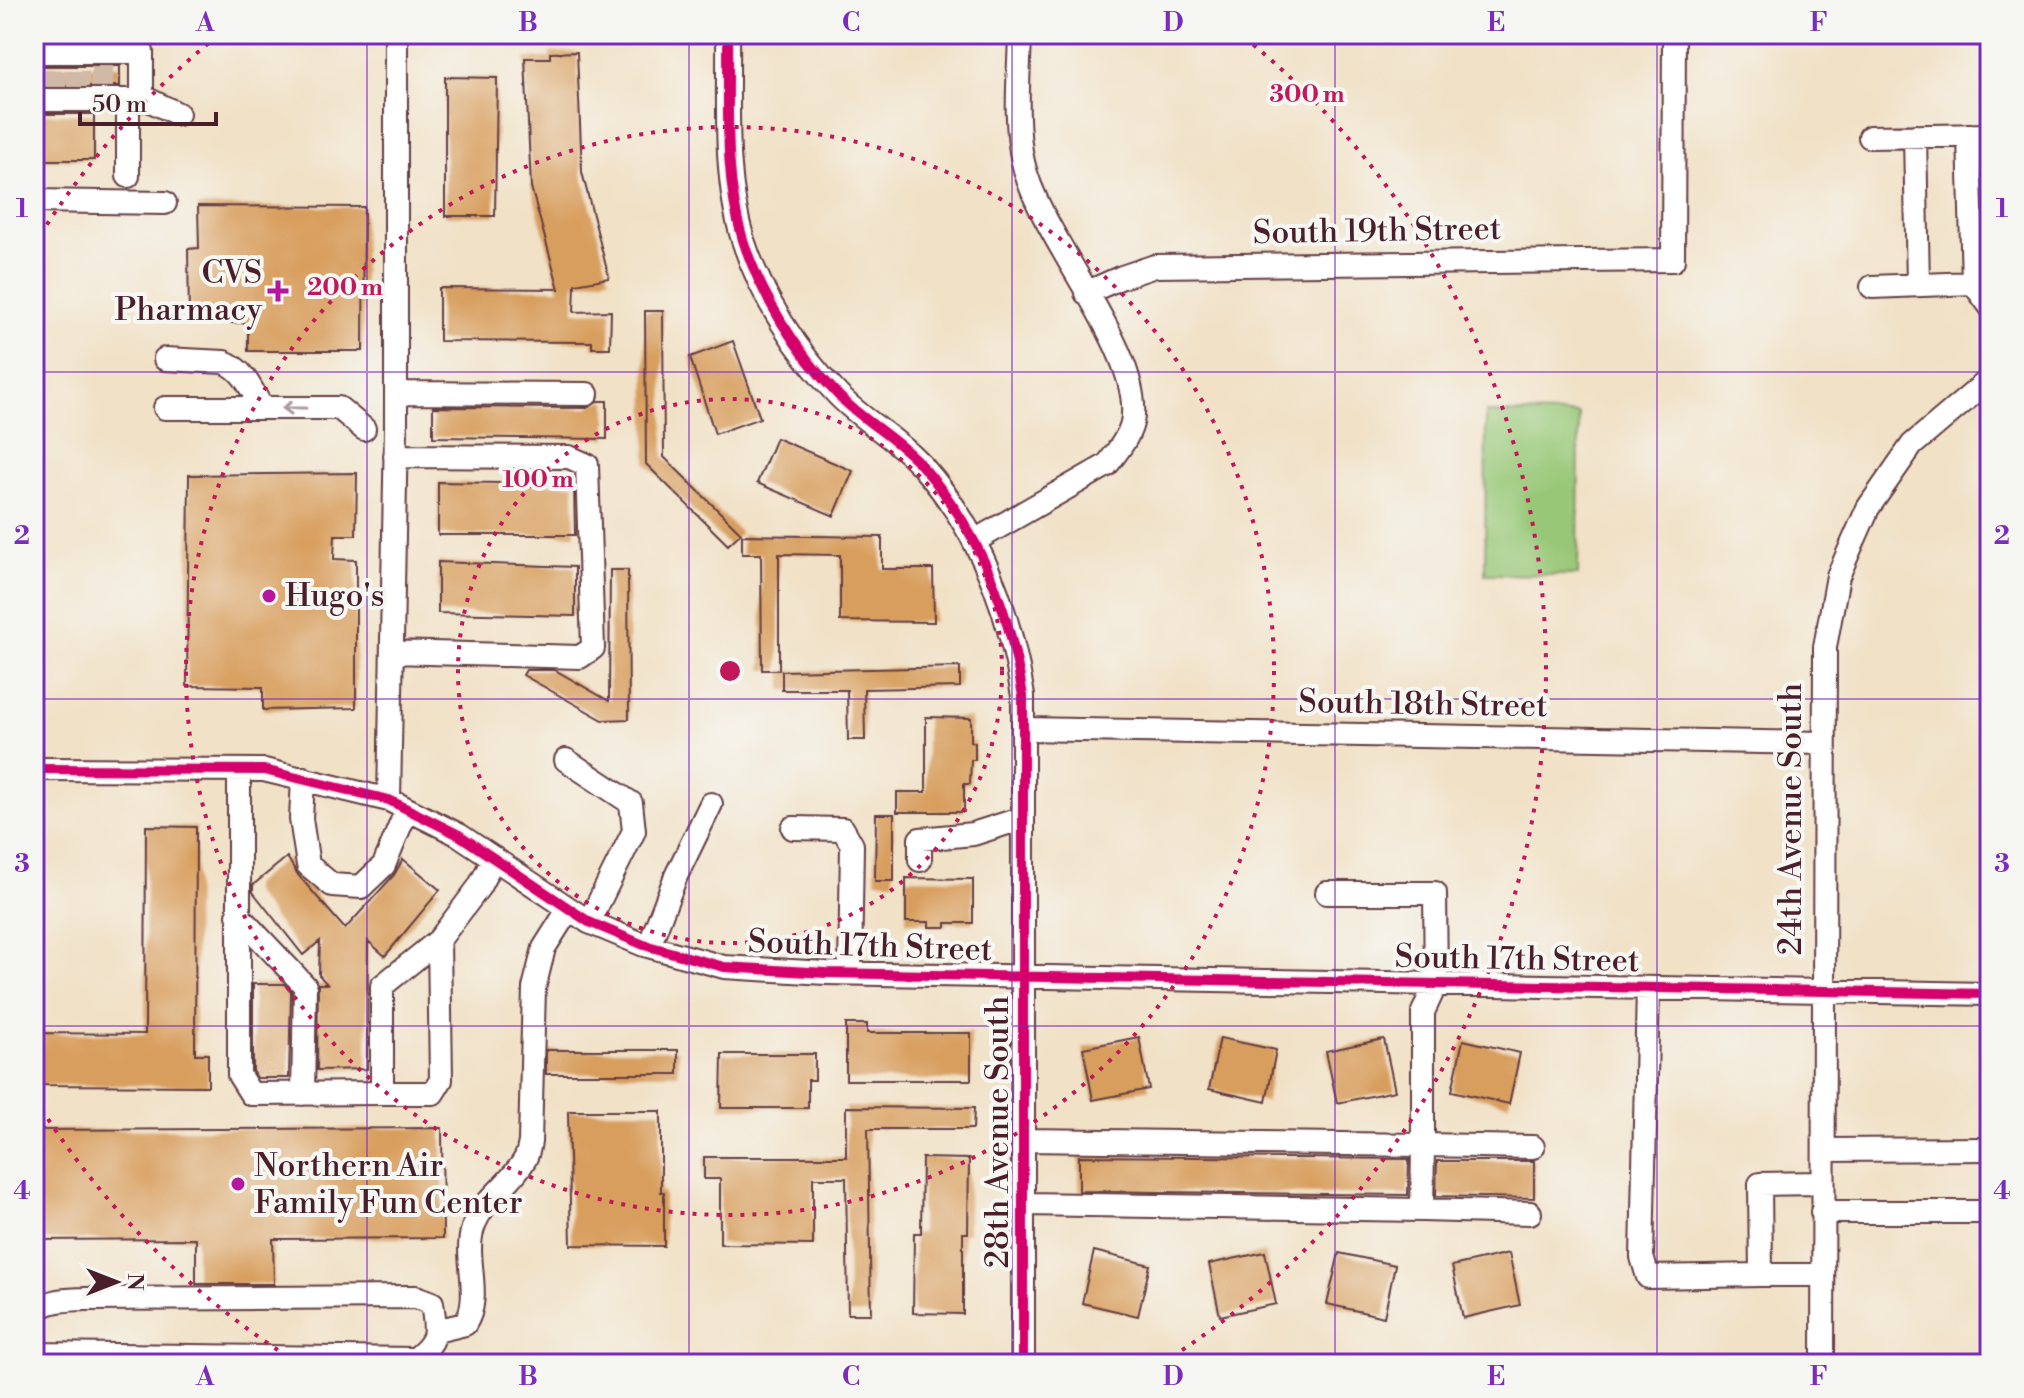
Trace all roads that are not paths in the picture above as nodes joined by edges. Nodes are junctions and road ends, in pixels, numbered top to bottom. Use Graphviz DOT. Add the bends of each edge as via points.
graph roads {
  1 [pos="396,34"];
  2 [pos="728,34"];
  3 [pos="1020,34"];
  4 [pos="1674,34"];
  5 [pos="76,55"];
  6 [pos="60,97"];
  7 [pos="135,100"];
  8 [pos="178,114"];
  9 [pos="1979,135"];
  10 [pos="1915,136"];
  11 [pos="1870,137"];
  12 [pos="128,176"];
  13 [pos="34,201"];
  14 [pos="165,203"];
  15 [pos="1973,283"];
  16 [pos="1918,284"];
  17 [pos="1872,287"];
  18 [pos="1086,293"];
  19 [pos="1990,306"];
  20 [pos="165,359"];
  21 [pos="1990,379"];
  22 [pos="396,393"];
  23 [pos="587,394"];
  24 [pos="165,408"];
  25 [pos="262,408"];
  26 [pos="364,429"];
  27 [pos="395,456"];
  28 [pos="976,540"];
  29 [pos="392,652"];
  30 [pos="1023,729"];
  31 [pos="1823,743"];
  32 [pos="566,760"];
  33 [pos="34,769"];
  34 [pos="239,770"];
  35 [pos="303,778"];
  36 [pos="398,804"];
  37 [pos="711,804"];
  38 [pos="1023,818"];
  39 [pos="793,828"];
  40 [pos="494,858"];
  41 [pos="920,860"];
  42 [pos="1327,893"];
  43 [pos="568,910"];
  44 [pos="238,915"];
  45 [pos="589,922"];
  46 [pos="439,940"];
  47 [pos="649,946"];
  48 [pos="850,973"];
  49 [pos="1024,977"];
  50 [pos="1436,984"];
  51 [pos="1648,988"];
  52 [pos="1822,991"];
  53 [pos="1990,994"];
  54 [pos="382,1093"];
  55 [pos="303,1094"];
  56 [pos="1024,1140"];
  57 [pos="1423,1145"];
  58 [pos="1533,1147"];
  59 [pos="1990,1149"];
  60 [pos="1824,1150"];
  61 [pos="1823,1183"];
  62 [pos="1024,1204"];
  63 [pos="1422,1210"];
  64 [pos="1822,1212"];
  65 [pos="1990,1212"];
  66 [pos="1530,1213"];
  67 [pos="1761,1275"];
  68 [pos="1823,1275"];
  69 [pos="34,1313"];
  70 [pos="436,1331"];
  71 [pos="34,1346"];
  72 [pos="1023,1364"];
  73 [pos="1823,1364"];
  1 -- 22 [label="street"];
  2 -- 28 [label="street, 28th Avenue South" via="730,164 743,240 759,278 812,365 838,395 918,462"];
  3 -- 18 [label="street" via="1023,163"];
  4 -- 18 [label="street, South 19th Street" via="1673,260 1155,266"];
  5 -- 7 [label="street" via="142,52"];
  6 -- 7 [label="street"];
  7 -- 8 [label="street" via="149,100"];
  7 -- 12 [label="street"];
  9 -- 10 [label="street"];
  9 -- 15 [label="street"];
  10 -- 11 [label="street"];
  10 -- 16 [label="street"];
  13 -- 14 [label="street"];
  15 -- 16 [label="street"];
  15 -- 19 [label="street"];
  16 -- 17 [label="street"];
  18 -- 28 [label="street" via="1132,388 1132,423 1107,465"];
  20 -- 25 [label="street" via="233,365"];
  21 -- 31 [label="street, 24th Avenue South" via="1912,445 1868,508 1838,576 1825,647"];
  22 -- 23 [label="street"];
  22 -- 27 [label="street"];
  24 -- 25 [label="street"];
  26 -- 25 [label="street, one-way" via="339,408"];
  27 -- 29 [label="street"];
  27 -- 29 [label="street" via="569,457 587,465 593,648 580,657"];
  28 -- 30 [label="street, 28th Avenue South" via="1016,649"];
  29 -- 36 [label="street"];
  30 -- 31 [label="street, South 18th Street"];
  30 -- 38 [label="street, 28th Avenue South"];
  31 -- 52 [label="street, 24th Avenue South"];
  32 -- 45 [label="street" via="631,803 634,831"];
  33 -- 34 [label="street, South 17th Street"];
  34 -- 35 [label="street, South 17th Street"];
  34 -- 44 [label="street"];
  35 -- 36 [label="street, South 17th Street"];
  35 -- 36 [label="street" via="301,819 308,865 332,885 361,887 384,865"];
  36 -- 40 [label="street, South 17th Street"];
  37 -- 47 [label="street"];
  38 -- 41 [label="street" via="973,834 920,839"];
  38 -- 49 [label="street, 28th Avenue South"];
  39 -- 48 [label="street" via="843,829 852,845"];
  40 -- 43 [label="street, South 17th Street"];
  40 -- 46 [label="street"];
  42 -- 50 [label="street" via="1435,893"];
  43 -- 45 [label="street, South 17th Street"];
  43 -- 70 [label="street" via="544,948 534,988 530,1142 525,1159 491,1197 471,1232 472,1313 465,1324"];
  44 -- 55 [label="street" via="305,986"];
  44 -- 55 [label="street" via="239,1075 251,1094"];
  45 -- 47 [label="street, South 17th Street"];
  46 -- 54 [label="street" via="382,986"];
  46 -- 54 [label="street" via="441,1080 433,1093"];
  47 -- 48 [label="street, South 17th Street" via="724,967"];
  48 -- 49 [label="street, South 17th Street"];
  49 -- 50 [label="street, South 17th Street"];
  49 -- 56 [label="street, 28th Avenue South"];
  50 -- 51 [label="street, South 17th Street"];
  50 -- 57 [label="street" via="1423,1012"];
  51 -- 52 [label="street, South 17th Street"];
  51 -- 67 [label="street" via="1642,1257 1648,1277"];
  52 -- 53 [label="street, South 17th Street"];
  52 -- 60 [label="street, 24th Avenue South"];
  54 -- 55 [label="street"];
  56 -- 57 [label="street"];
  56 -- 62 [label="street, 28th Avenue South"];
  57 -- 58 [label="street"];
  57 -- 63 [label="street"];
  59 -- 60 [label="street"];
  60 -- 61 [label="street, 24th Avenue South"];
  61 -- 64 [label="street, 24th Avenue South"];
  61 -- 67 [label="street" via="1760,1184"];
  62 -- 63 [label="street"];
  62 -- 72 [label="street, 28th Avenue South"];
  63 -- 66 [label="street"];
  64 -- 65 [label="street"];
  64 -- 68 [label="street, 24th Avenue South"];
  67 -- 68 [label="street"];
  68 -- 73 [label="street, 24th Avenue South"];
  69 -- 70 [label="street" via="51,1302 85,1299 416,1297 432,1303"];
  70 -- 71 [label="street" via="431,1347 415,1359 43,1354"];
}
